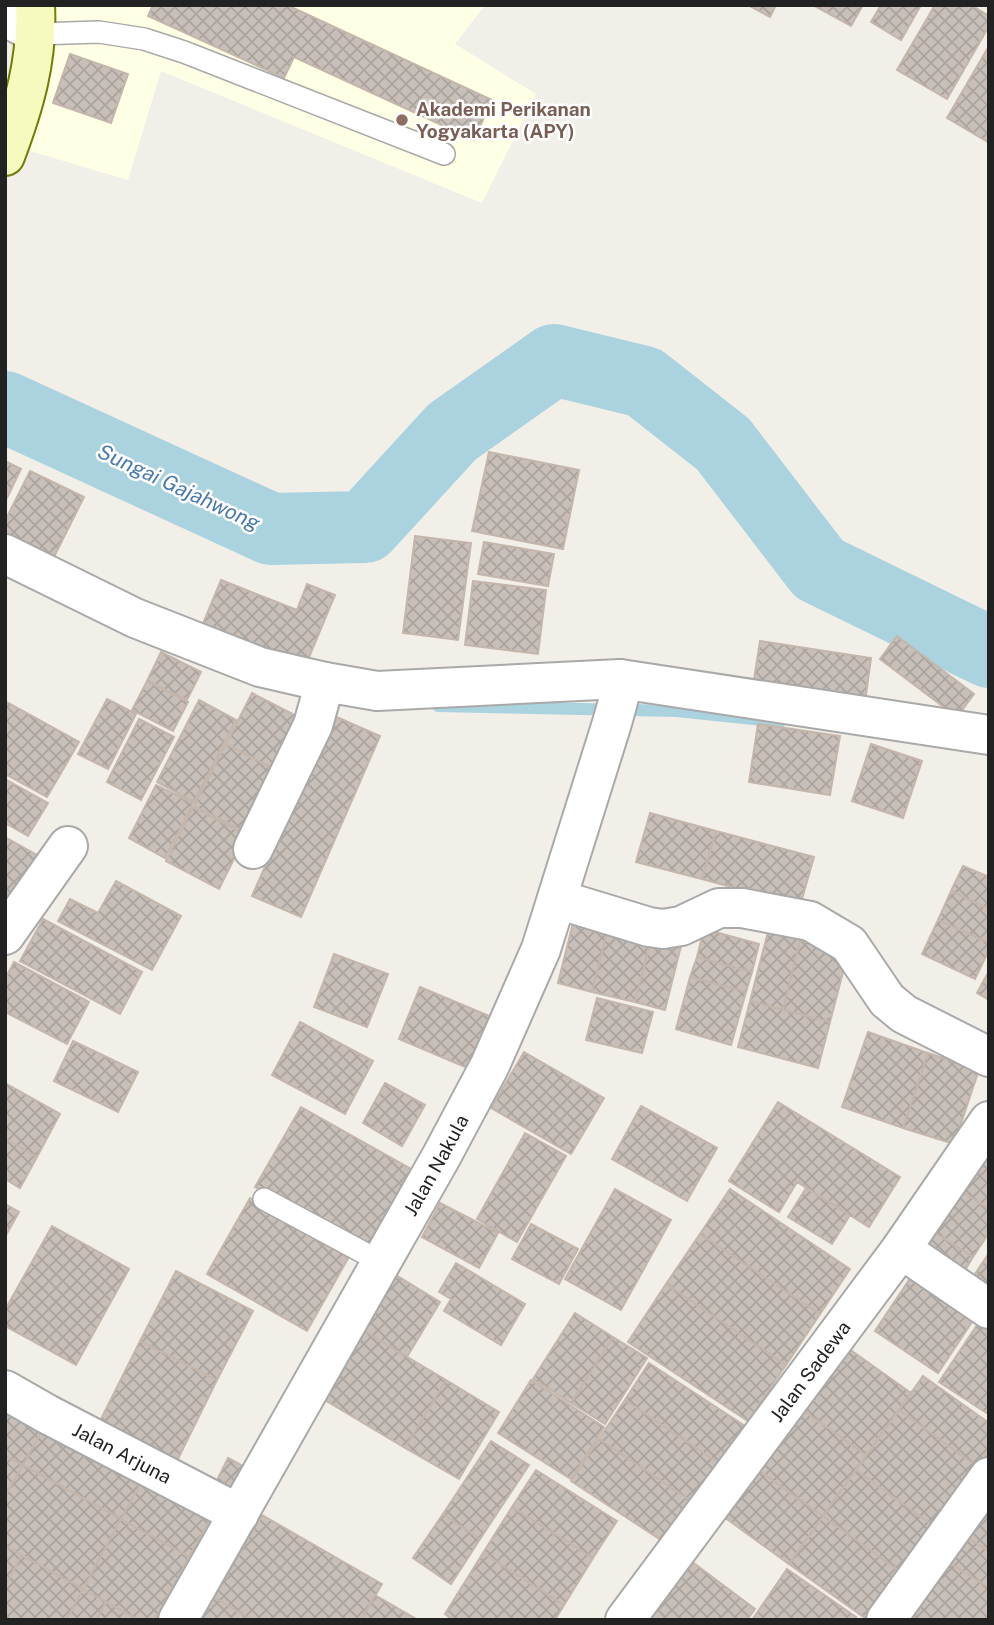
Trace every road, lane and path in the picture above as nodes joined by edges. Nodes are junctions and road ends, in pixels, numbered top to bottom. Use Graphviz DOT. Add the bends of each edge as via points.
graph roads {
  1 [pos="26,19"];
  2 [pos="12,125"];
  3 [pos="443,154"];
  4 [pos="5,156"];
  5 [pos="5,554"];
  6 [pos="323,693"];
  7 [pos="618,699"];
  8 [pos="989,735"];
  9 [pos="68,846"];
  10 [pos="253,849"];
  11 [pos="558,899"];
  12 [pos="5,935"];
  13 [pos="989,1057"];
  14 [pos="989,1121"];
  15 [pos="264,1199"];
  16 [pos="901,1249"];
  17 [pos="381,1262"];
  18 [pos="989,1309"];
  19 [pos="5,1390"];
  20 [pos="989,1477"];
  21 [pos="239,1514"];
  22 [pos="178,1620"];
  23 [pos="625,1620"];
  24 [pos="886,1620"];
  1 -- 2 [label="street" via="30,80"];
  1 -- 3 [label="lane" via="144,39"];
  2 -- 4 [label="street"];
  5 -- 6 [label="street" via="147,623"];
  6 -- 7 [label="street"];
  6 -- 10 [label="street"];
  7 -- 8 [label="street"];
  7 -- 11 [label="street, Jalan Nakula"];
  9 -- 12 [label="street"];
  11 -- 13 [label="street" via="663,929 681,926 719,908 810,921 849,944 887,1000 904,1014"];
  11 -- 17 [label="street, Jalan Nakula" via="490,1065"];
  14 -- 16 [label="street, Jalan Sadewa"];
  15 -- 17 [label="lane"];
  16 -- 18 [label="street"];
  16 -- 23 [label="street, Jalan Sadewa"];
  17 -- 21 [label="street, Jalan Nakula"];
  19 -- 21 [label="street, Jalan Arjuna"];
  20 -- 24 [label="street"];
  21 -- 22 [label="street, Jalan Nakula"];
}
